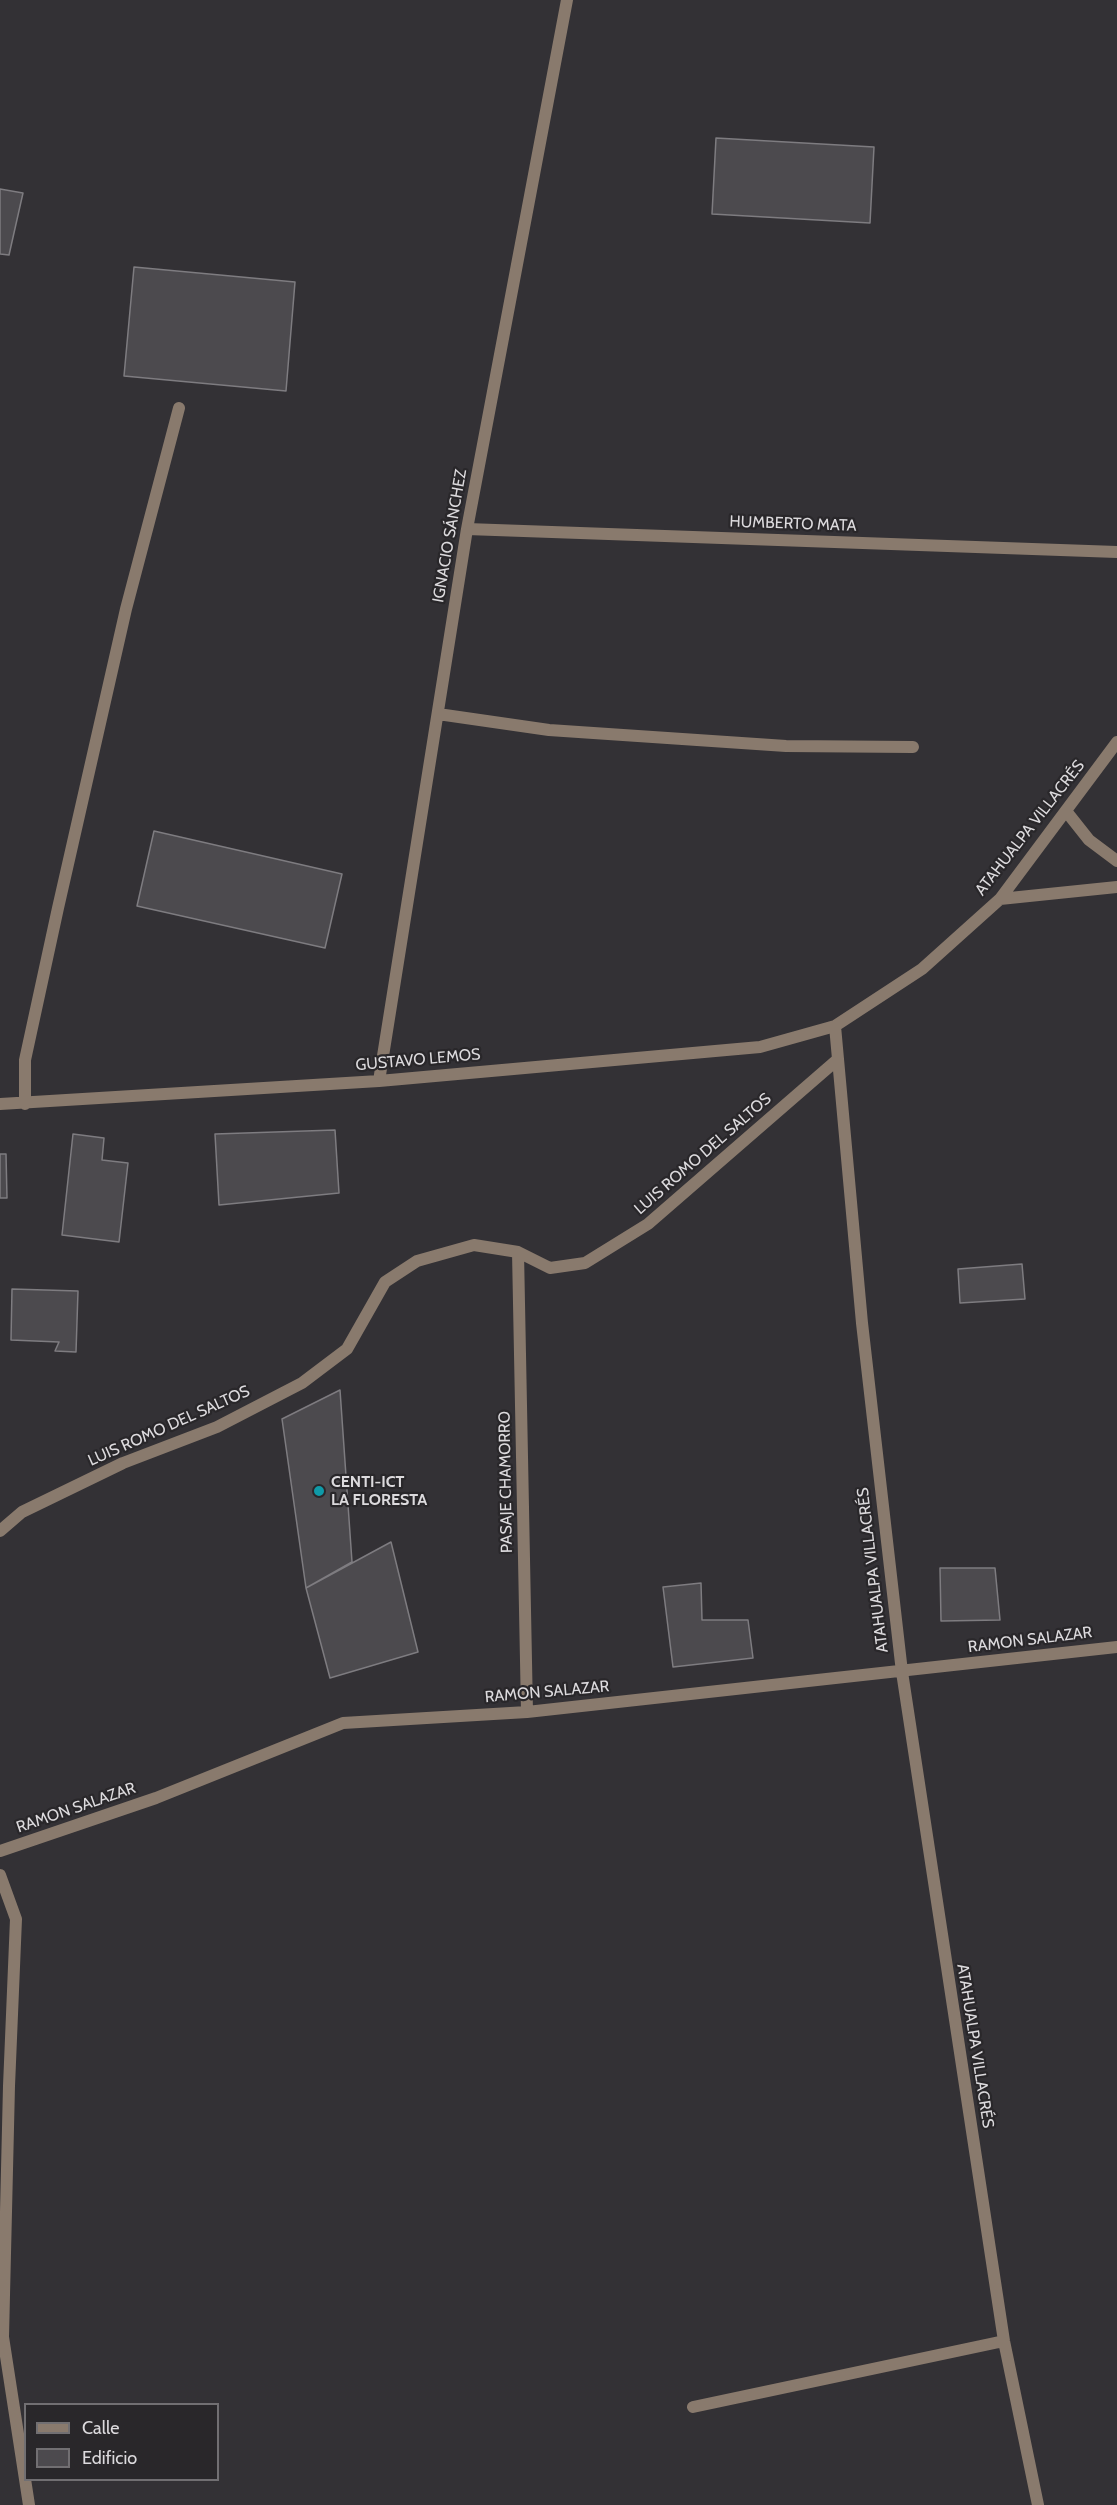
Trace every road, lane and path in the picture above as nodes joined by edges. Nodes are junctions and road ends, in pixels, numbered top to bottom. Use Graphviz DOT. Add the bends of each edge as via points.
graph roads {
  1 [pos="567,0"];
  2 [pos="179,408"];
  3 [pos="467,529"];
  4 [pos="1117,552"];
  5 [pos="438,714"];
  6 [pos="1117,742"];
  7 [pos="913,747"];
  8 [pos="1066,811"];
  9 [pos="1117,861"];
  10 [pos="1117,887"];
  11 [pos="1000,899"];
  12 [pos="835,1026"];
  13 [pos="837,1060"];
  14 [pos="379,1081"];
  15 [pos="0,1104"];
  16 [pos="25,1104"];
  17 [pos="518,1252"];
  18 [pos="0,1531"];
  19 [pos="1117,1647"];
  20 [pos="902,1672"];
  21 [pos="527,1712"];
  22 [pos="0,1851"];
  23 [pos="0,1875"];
  24 [pos="1004,2341"];
  25 [pos="693,2407"];
  26 [pos="24,2478"];
  27 [pos="24,2481"];
  28 [pos="28,2505"];
  29 [pos="1038,2505"];
  1 -- 3 [label="street, IGNACIO SÁNCHEZ"];
  2 -- 16 [label="street" via="126,609 58,908 25,1060"];
  3 -- 4 [label="street, HUMBERTO MATA"];
  3 -- 5 [label="street, IGNACIO SÁNCHEZ"];
  5 -- 7 [label="street" via="561,731 786,746"];
  5 -- 14 [label="street, IGNACIO SÁNCHEZ"];
  6 -- 8 [label="street, ATAHUALPA VILLACRÉS"];
  8 -- 9 [label="street" via="1089,840"];
  8 -- 11 [label="street, ATAHUALPA VILLACRÉS"];
  10 -- 11 [label="street"];
  11 -- 12 [label="street, ATAHUALPA VILLACRÉS" via="922,969"];
  12 -- 13 [label="street, ATAHUALPA VILLACRÉS"];
  12 -- 14 [label="street, GUSTAVO LEMOS" via="760,1047"];
  13 -- 17 [label="street, LUIS ROMO DEL SALTOS" via="648,1224 585,1263 550,1268"];
  13 -- 20 [label="street, ATAHUALPA VILLACRÉS"];
  14 -- 16 [label="street, GUSTAVO LEMOS"];
  15 -- 16 [label="street, GUSTAVO LEMOS"];
  17 -- 18 [label="street, LUIS ROMO DEL SALTOS" via="474,1245 417,1261 384,1282 347,1349 302,1383 217,1427 123,1463 32,1507"];
  17 -- 21 [label="street, PASAJE CHAMORRO"];
  19 -- 20 [label="street, RAMON SALAZAR"];
  20 -- 21 [label="street, RAMON SALAZAR"];
  20 -- 24 [label="street, ATAHUALPA VILLACRÉS"];
  21 -- 22 [label="street, RAMON SALAZAR" via="343,1723 156,1798"];
  23 -- 26 [label="street" via="16,1919 3,2337"];
  24 -- 25 [label="street"];
  24 -- 29 [label="street, ATAHUALPA VILLACRÉS"];
  27 -- 28 [label="street"];
}
